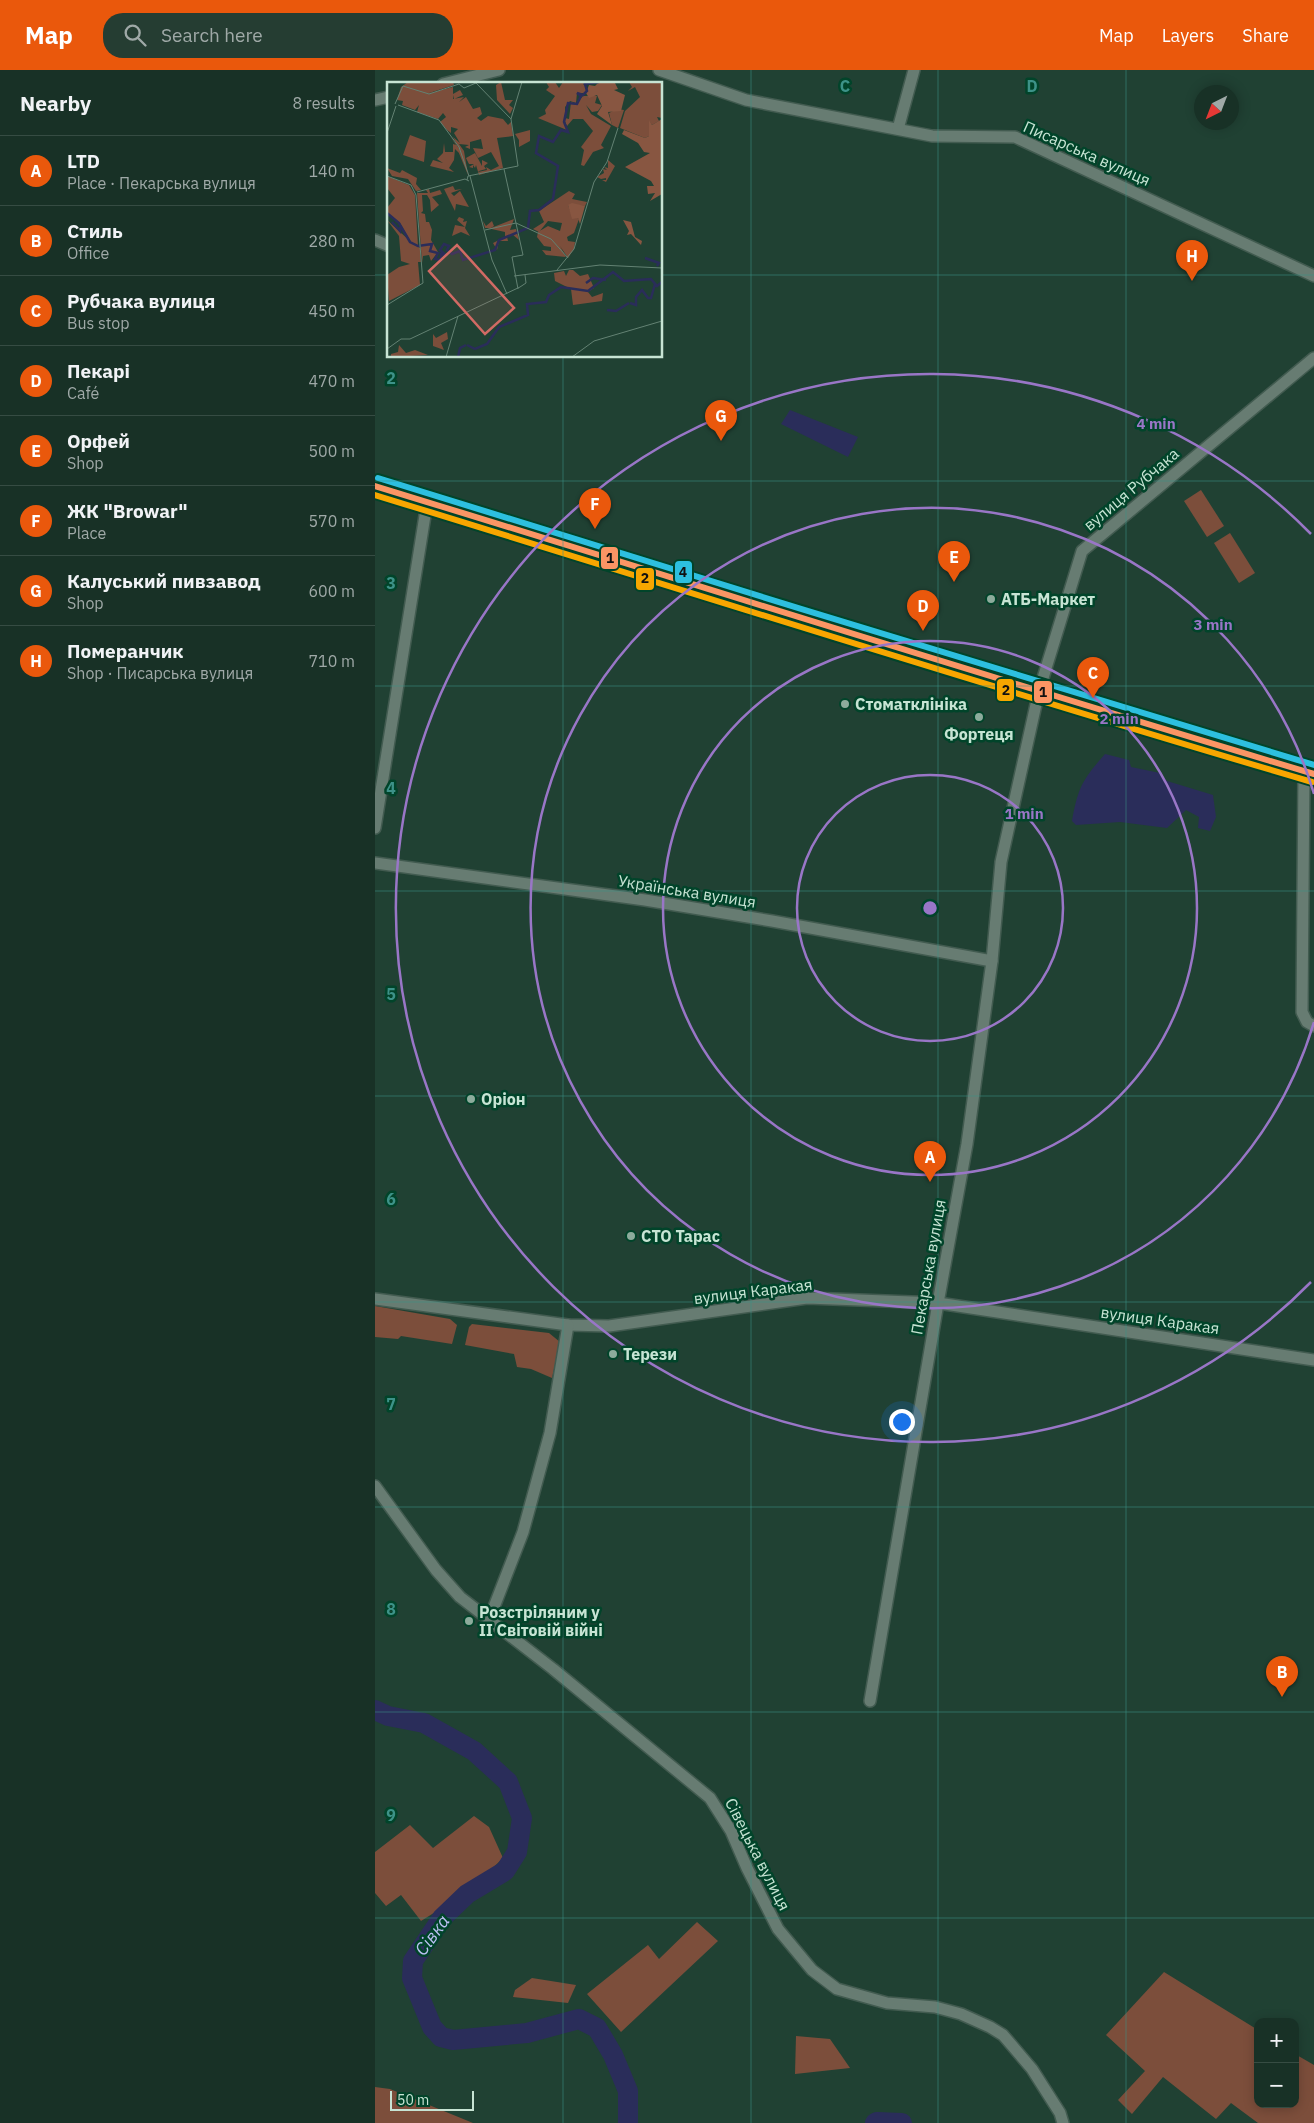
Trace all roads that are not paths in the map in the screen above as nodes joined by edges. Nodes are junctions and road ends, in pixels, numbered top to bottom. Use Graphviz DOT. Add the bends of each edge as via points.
graph roads {
  1 [pos="499,70"];
  2 [pos="659,70"];
  3 [pos="914,70"];
  4 [pos="451,82"];
  5 [pos="898,129"];
  6 [pos="375,240"];
  7 [pos="387,245"];
  8 [pos="1314,276"];
  9 [pos="1314,358"];
  10 [pos="375,486"];
  11 [pos="427,503"];
  12 [pos="1039,691"];
  13 [pos="1309,773"];
  14 [pos="375,828"];
  15 [pos="375,863"];
  16 [pos="992,961"];
  17 [pos="1314,1026"];
  18 [pos="375,1300"];
  19 [pos="938,1303"];
  20 [pos="568,1325"];
  21 [pos="1314,1360"];
  22 [pos="375,1486"];
  23 [pos="489,1620"];
  24 [pos="870,1701"];
  25 [pos="1063,2123"];
  1 -- 4 [label="street"];
  2 -- 5 [label="street, Писарська вулиця" via="746,100"];
  3 -- 5 [label="street"];
  5 -- 8 [label="street, Писарська вулиця" via="932,136 1015,137"];
  6 -- 7 [label="street"];
  9 -- 12 [label="street, вулиця Рубчака" via="1082,552"];
  10 -- 11 [label="main road"];
  11 -- 12 [label="main road"];
  11 -- 14 [label="street"];
  12 -- 13 [label="main road"];
  12 -- 16 [label="street, Пекарська вулиця" via="1001,862"];
  13 -- 17 [label="street" via="1302,1012 1307,1022"];
  15 -- 16 [label="street, Українська вулиця" via="645,900"];
  16 -- 19 [label="street, Пекарська вулиця" via="967,1144"];
  18 -- 20 [label="street, вулиця Каракая"];
  19 -- 20 [label="street, вулиця Каракая" via="807,1298 609,1326"];
  19 -- 21 [label="street, вулиця Каракая"];
  19 -- 24 [label="street, Пекарська вулиця"];
  20 -- 23 [label="street" via="550,1433 523,1532"];
  22 -- 23 [label="street, Сівецька вулиця" via="436,1570 460,1597"];
  23 -- 25 [label="street, Сівецька вулиця" via="710,1798 731,1831 778,1929 812,1970 837,1989 887,2004 935,2007 990,2027 1003,2035 1032,2070"];
}
